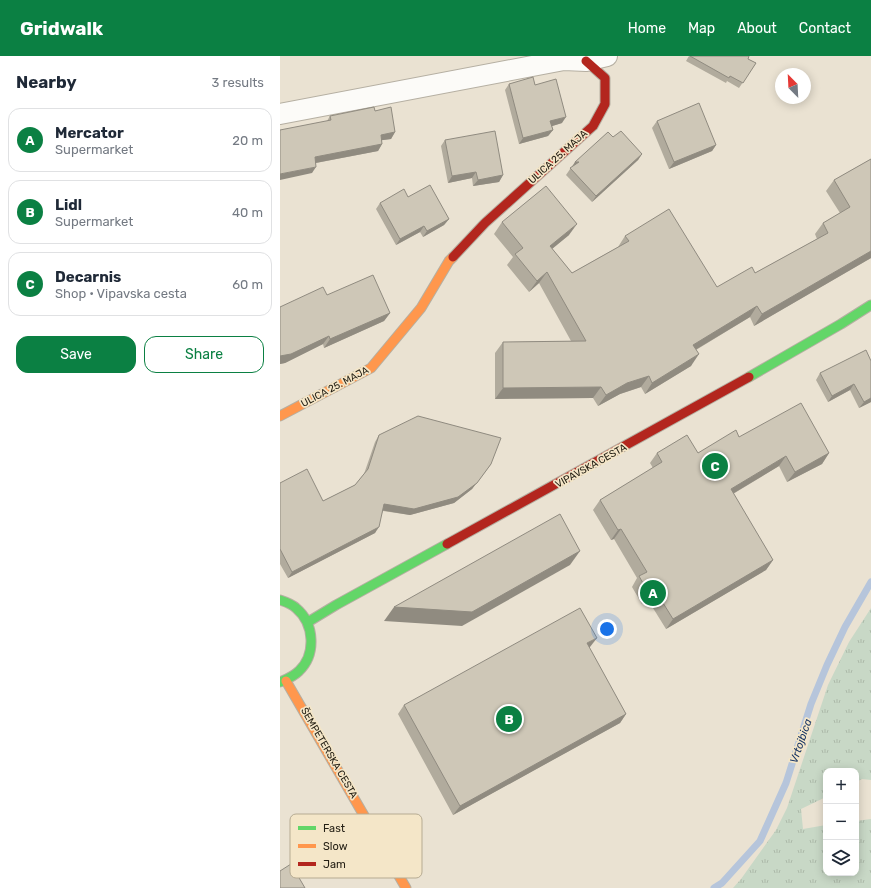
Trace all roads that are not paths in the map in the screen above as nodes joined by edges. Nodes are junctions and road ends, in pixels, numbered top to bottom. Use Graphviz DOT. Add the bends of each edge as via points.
graph roads {
  1 [pos="607,56"];
  2 [pos="586,61"];
  3 [pos="280,114"];
  4 [pos="871,305"];
  5 [pos="280,416"];
  6 [pos="280,600"];
  7 [pos="308,622"];
  8 [pos="283,682"];
  9 [pos="364,814"];
  10 [pos="400,878"];
  11 [pos="406,888"];
  1 -- 2 [label="street"];
  2 -- 3 [label="street" via="564,60"];
  2 -- 5 [label="main road, ULICA 25. MAJA" via="604,78 605,104 594,126 485,223 449,261 421,308 371,368"];
  4 -- 7 [label="main road, VIPAVSKA CESTA" via="718,395"];
  6 -- 7 [label="main road" via="301,612"];
  7 -- 8 [label="main road" via="312,635 312,650 307,663 298,673"];
  8 -- 9 [label="main road, ŠEMPETERSKA CESTA" via="301,705"];
  10 -- 11 [label="main road, ŠEMPETERSKA CESTA"];
}
